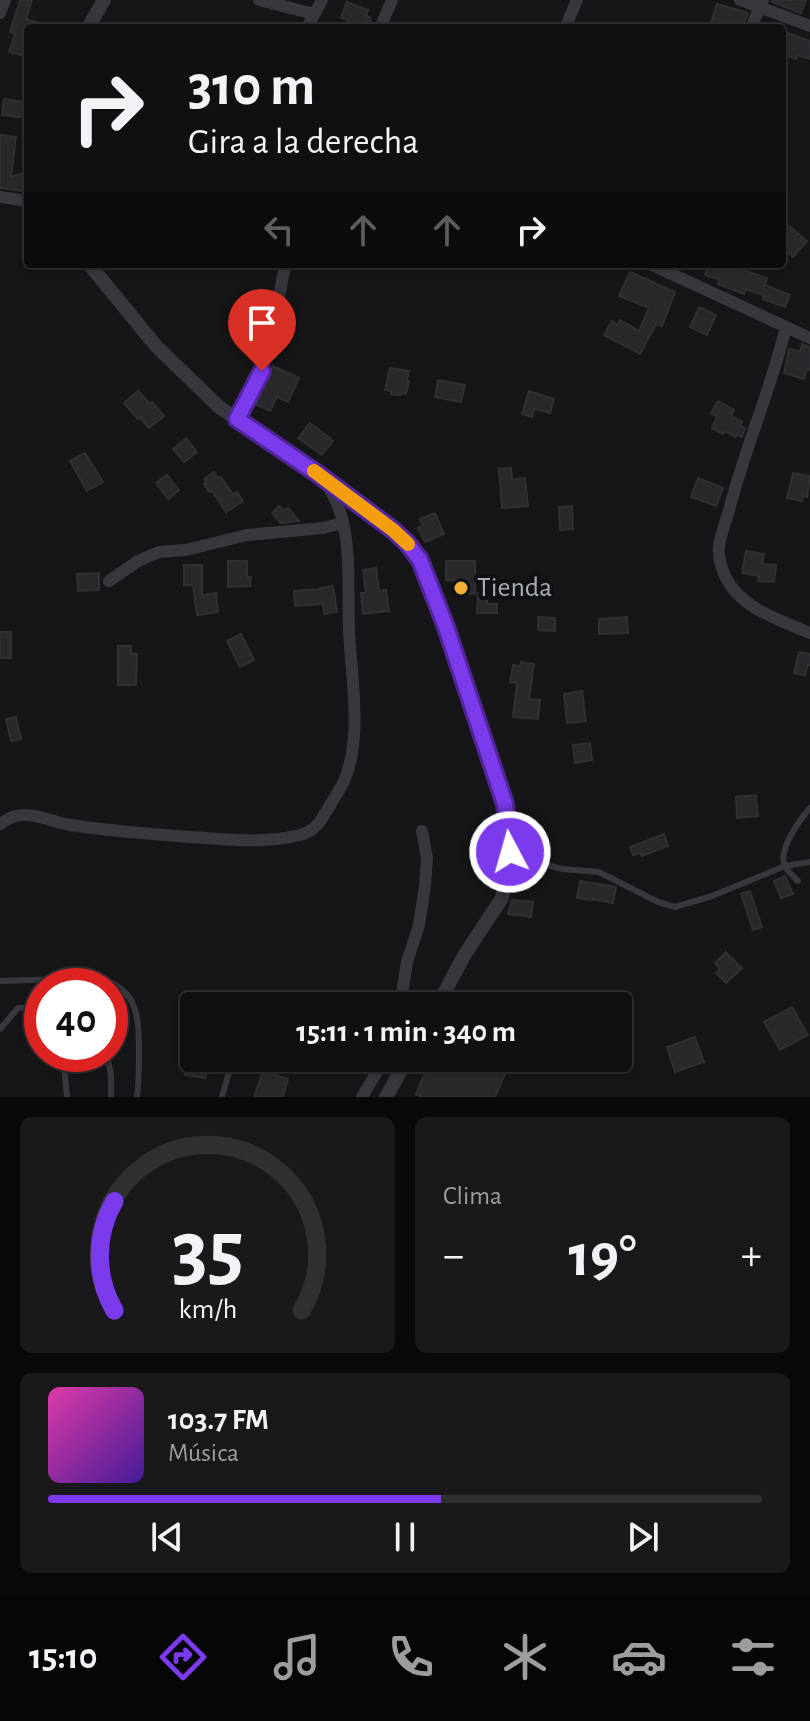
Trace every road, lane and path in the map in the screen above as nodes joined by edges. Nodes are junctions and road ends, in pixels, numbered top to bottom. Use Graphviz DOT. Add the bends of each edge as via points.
graph roads {
  1 [pos="5,0"];
  2 [pos="104,0"];
  3 [pos="259,0"];
  4 [pos="322,0"];
  5 [pos="392,0"];
  6 [pos="577,0"];
  7 [pos="740,0"];
  8 [pos="762,4"];
  9 [pos="0,13"];
  10 [pos="314,14"];
  11 [pos="90,24"];
  12 [pos="309,24"];
  13 [pos="382,24"];
  14 [pos="567,24"];
  15 [pos="753,24"];
  16 [pos="810,26"];
  17 [pos="0,197"];
  18 [pos="24,200"];
  19 [pos="92,268"];
  20 [pos="285,268"];
  21 [pos="659,268"];
  22 [pos="786,327"];
  23 [pos="810,338"];
  24 [pos="237,419"];
  25 [pos="318,474"];
  26 [pos="343,523"];
  27 [pos="109,581"];
  28 [pos="810,633"];
  29 [pos="810,808"];
  30 [pos="0,824"];
  31 [pos="422,831"];
  32 [pos="510,852"];
  33 [pos="810,862"];
  34 [pos="785,866"];
  35 [pos="798,881"];
  36 [pos="24,980"];
  37 [pos="0,981"];
  38 [pos="402,992"];
  39 [pos="445,992"];
  40 [pos="128,996"];
  41 [pos="24,1008"];
  42 [pos="0,1029"];
  43 [pos="65,1072"];
  44 [pos="110,1072"];
  45 [pos="229,1072"];
  46 [pos="378,1072"];
  47 [pos="400,1072"];
  48 [pos="67,1097"];
  49 [pos="111,1097"];
  50 [pos="137,1097"];
  51 [pos="222,1097"];
  52 [pos="362,1097"];
  53 [pos="386,1097"];
  1 -- 9 [label="street"];
  2 -- 11 [label="street"];
  3 -- 10 [label="street"];
  4 -- 10 [label="street"];
  5 -- 13 [label="street"];
  6 -- 14 [label="street"];
  7 -- 8 [label="street"];
  8 -- 15 [label="street"];
  8 -- 16 [label="street"];
  10 -- 12 [label="street"];
  17 -- 18 [label="street"];
  19 -- 24 [label="street" via="156,346"];
  20 -- 24 [label="street" via="262,371"];
  21 -- 22 [label="street"];
  22 -- 23 [label="street"];
  22 -- 28 [label="street" via="719,552 725,576 751,605"];
  24 -- 25 [label="street"];
  25 -- 26 [label="street" via="335,495"];
  25 -- 32 [label="street" via="393,530 420,560 505,804"];
  26 -- 27 [label="street" via="159,552"];
  26 -- 30 [label="street" via="355,735 345,779 318,825 283,838 233,840 69,825 33,816 17,815"];
  29 -- 34 [label="lane" via="792,832"];
  31 -- 38 [label="street" via="425,886"];
  32 -- 34 [label="lane" via="563,869 599,872 675,907"];
  32 -- 39 [label="street" via="502,898"];
  33 -- 34 [label="lane"];
  34 -- 35 [label="lane"];
  36 -- 37 [label="lane"];
  40 -- 50 [label="lane" via="137,1015"];
  41 -- 42 [label="lane"];
  43 -- 48 [label="lane"];
  44 -- 49 [label="lane"];
  45 -- 51 [label="lane"];
  46 -- 52 [label="street"];
  47 -- 53 [label="street"];
}
